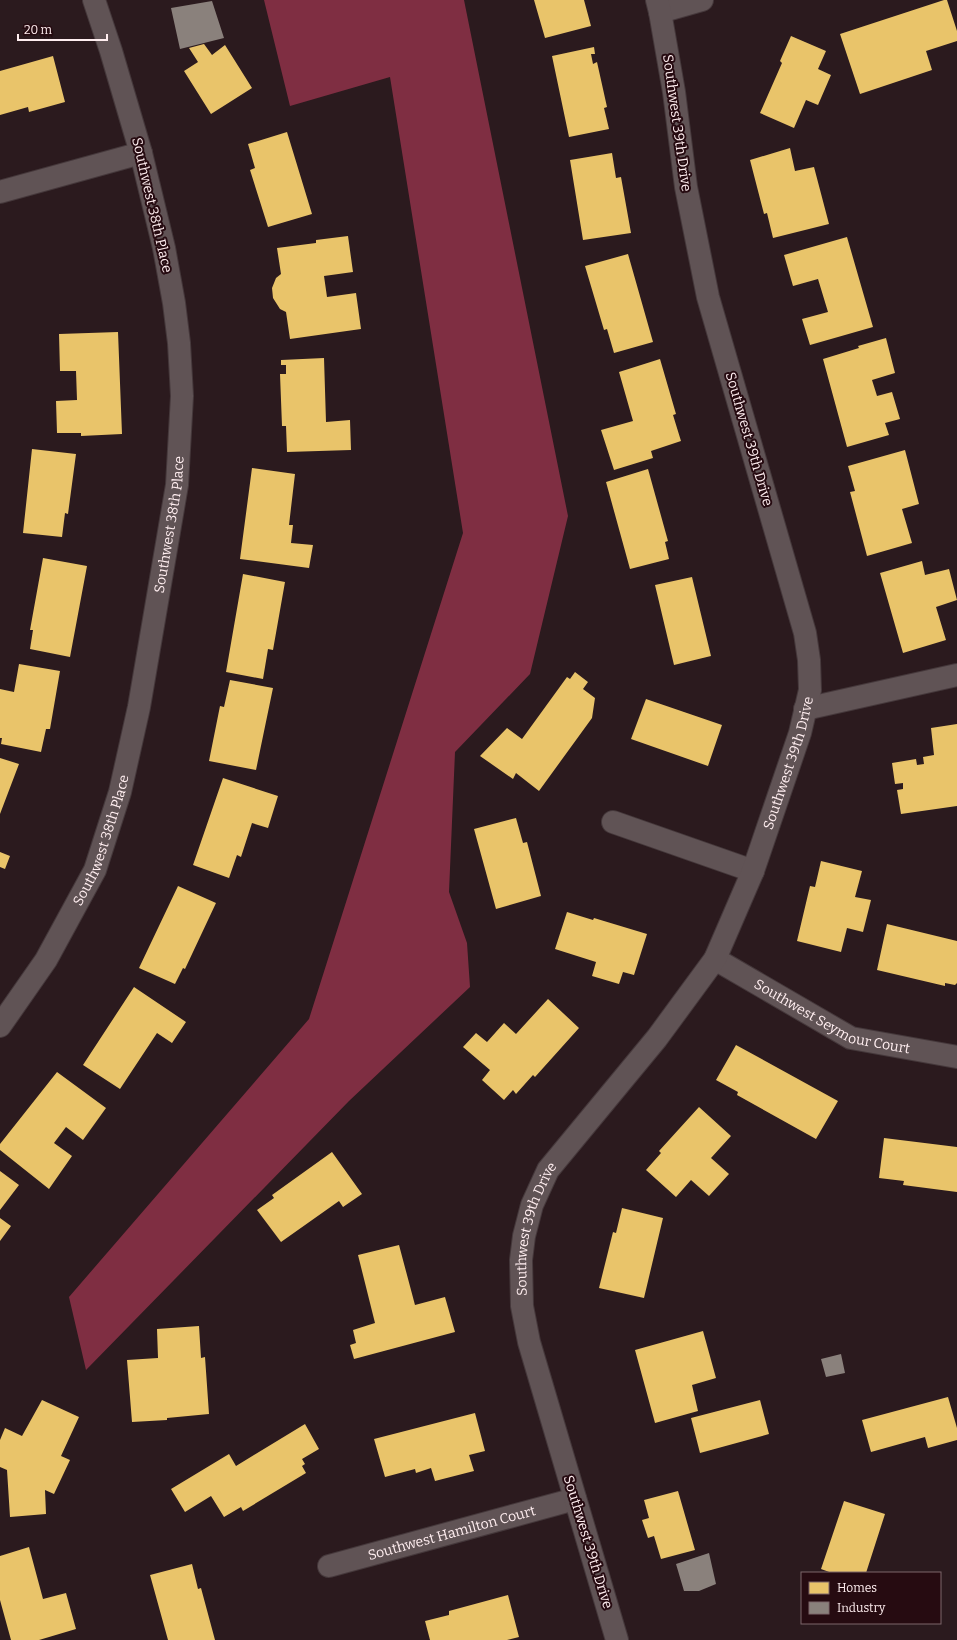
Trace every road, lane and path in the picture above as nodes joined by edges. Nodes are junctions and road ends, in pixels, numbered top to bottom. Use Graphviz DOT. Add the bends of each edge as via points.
graph roads {
  1 [pos="94,0"];
  2 [pos="702,0"];
  3 [pos="658,6"];
  4 [pos="140,153"];
  5 [pos="0,192"];
  6 [pos="957,675"];
  7 [pos="806,709"];
  8 [pos="613,822"];
  9 [pos="753,871"];
  10 [pos="714,959"];
  11 [pos="0,1026"];
  12 [pos="957,1057"];
  13 [pos="575,1499"];
  14 [pos="329,1566"];
  15 [pos="617,1640"];
  1 -- 4 [label="street, Southwest 38th Place"];
  2 -- 3 [label="street"];
  3 -- 7 [label="street, Southwest 39th Drive" via="674,92 686,187 708,297 805,633 810,682"];
  4 -- 5 [label="street"];
  4 -- 11 [label="street, Southwest 38th Place" via="164,248 179,343 182,396 177,485 139,708 120,792 95,870 46,960"];
  6 -- 7 [label="street"];
  7 -- 9 [label="street, Southwest 39th Drive" via="800,734"];
  8 -- 9 [label="street"];
  9 -- 10 [label="street, Southwest 39th Drive"];
  10 -- 12 [label="street, Southwest Seymour Court" via="851,1038"];
  10 -- 13 [label="street, Southwest 39th Drive" via="657,1038 548,1170 532,1205 524,1236 521,1260 522,1306 529,1342"];
  13 -- 14 [label="street, Southwest Hamilton Court"];
  13 -- 15 [label="street, Southwest 39th Drive"];
}
